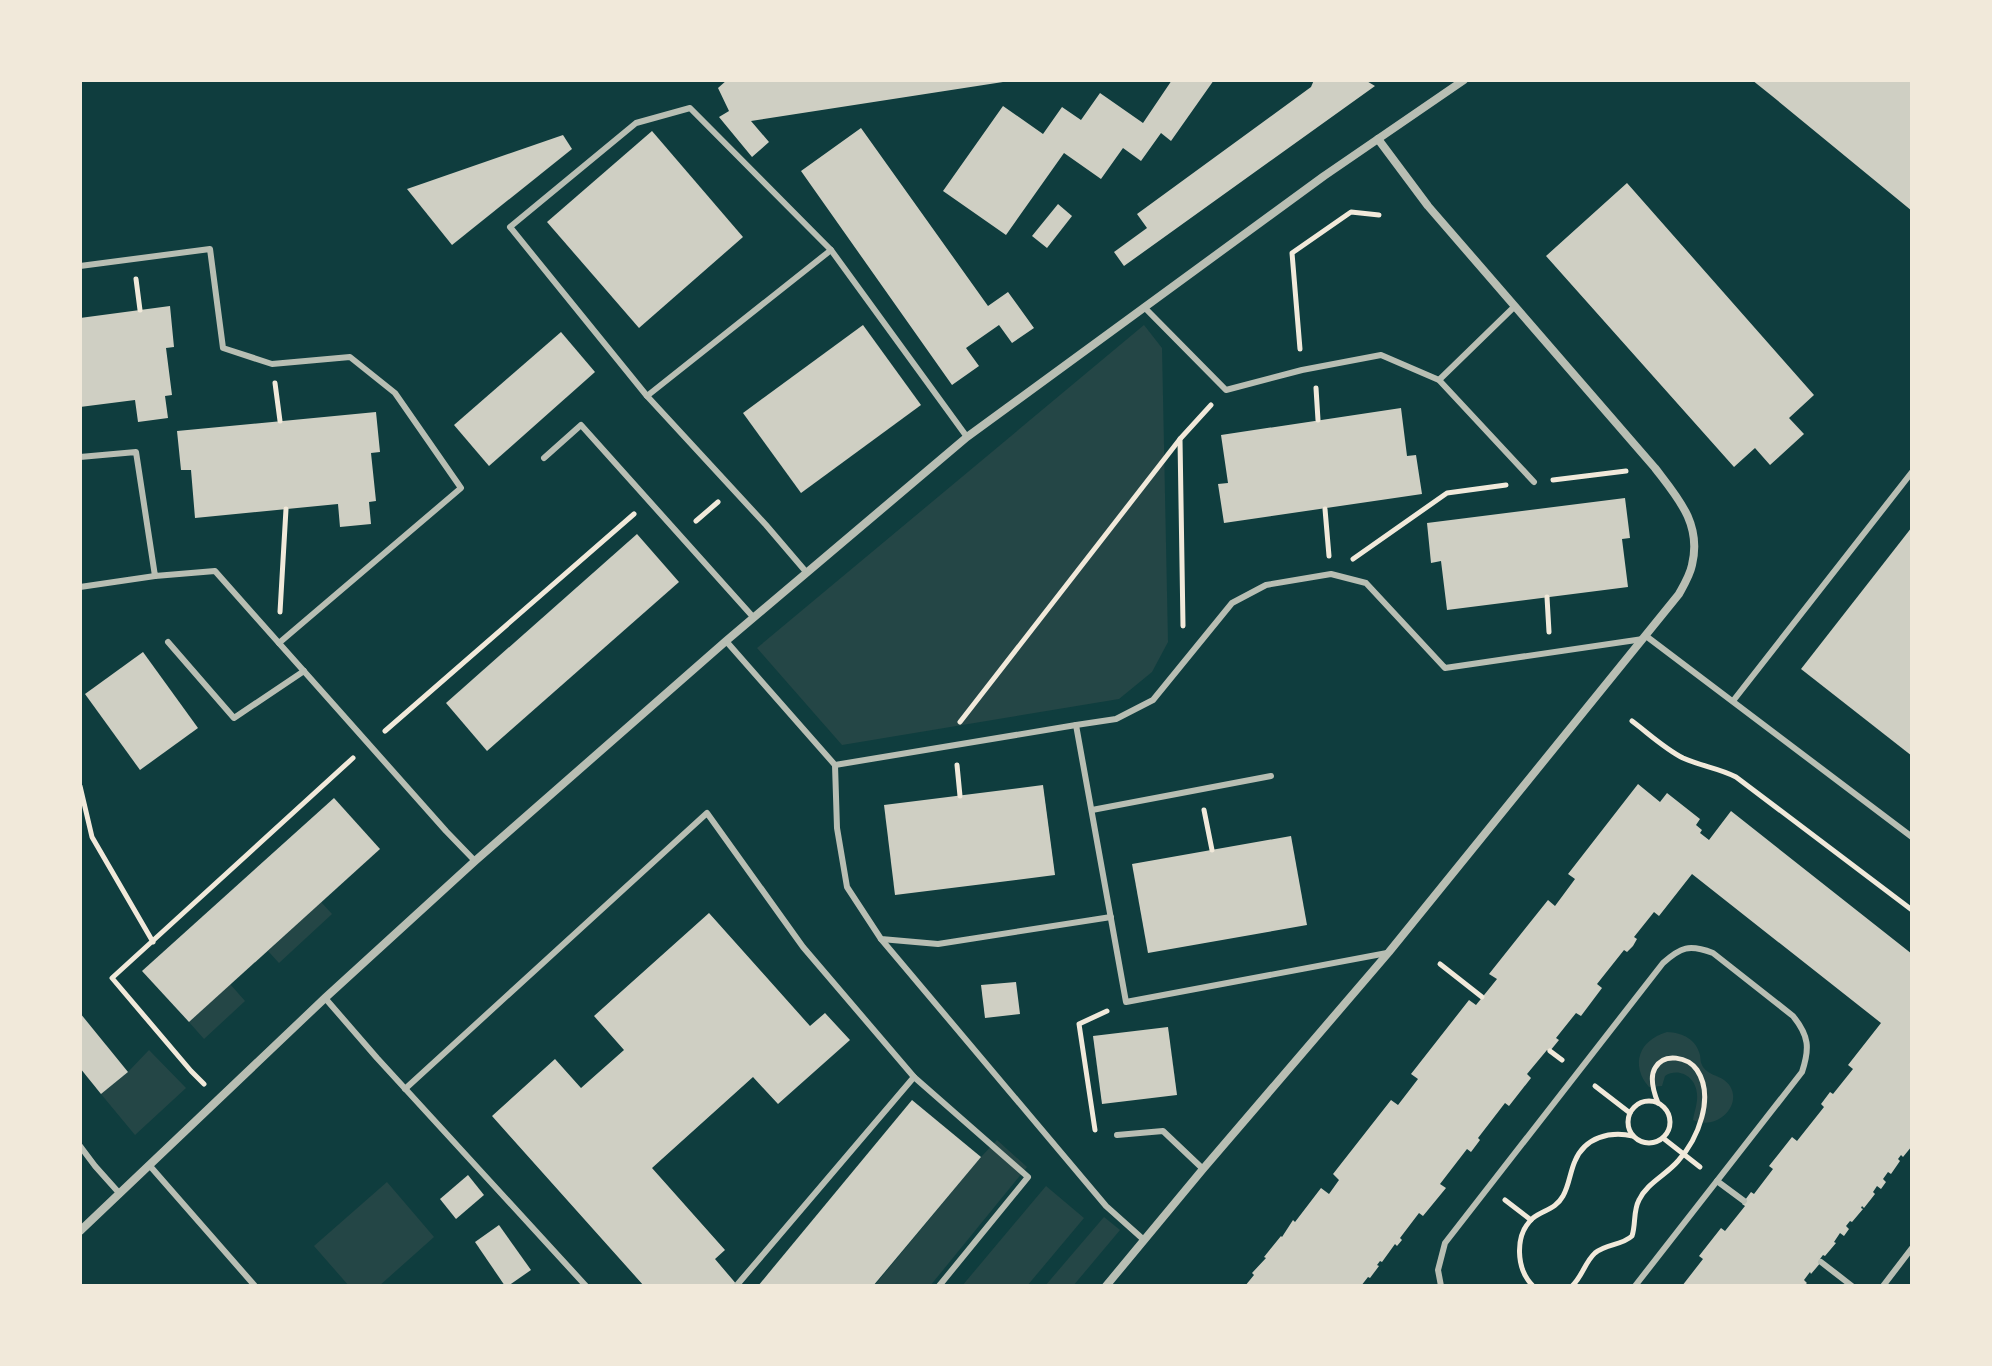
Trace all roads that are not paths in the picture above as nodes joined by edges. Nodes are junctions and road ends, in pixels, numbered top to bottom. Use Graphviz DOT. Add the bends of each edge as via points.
graph roads {
  1 [pos="1464,80"];
  2 [pos="1378,139"];
  3 [pos="831,250"];
  4 [pos="80,266"];
  5 [pos="1144,307"];
  6 [pos="1514,307"];
  7 [pos="1439,380"];
  8 [pos="647,396"];
  9 [pos="967,437"];
  10 [pos="80,457"];
  11 [pos="544,458"];
  12 [pos="1912,472"];
  13 [pos="1534,482"];
  14 [pos="807,573"];
  15 [pos="155,576"];
  16 [pos="80,587"];
  17 [pos="754,618"];
  18 [pos="1645,637"];
  19 [pos="726,641"];
  20 [pos="168,642"];
  21 [pos="279,643"];
  22 [pos="304,671"];
  23 [pos="1733,701"];
  24 [pos="1076,725"];
  25 [pos="835,765"];
  26 [pos="1271,776"];
  27 [pos="1092,810"];
  28 [pos="1911,834"];
  29 [pos="475,861"];
  30 [pos="1111,917"];
  31 [pos="881,939"];
  32 [pos="1389,952"];
  33 [pos="325,998"];
  34 [pos="914,1077"];
  35 [pos="405,1089"];
  36 [pos="1117,1135"];
  37 [pos="80,1146"];
  38 [pos="150,1166"];
  39 [pos="1203,1169"];
  40 [pos="1717,1181"];
  41 [pos="120,1194"];
  42 [pos="1744,1201"];
  43 [pos="80,1231"];
  44 [pos="1144,1240"];
  45 [pos="1912,1248"];
  46 [pos="1821,1262"];
  47 [pos="737,1285"];
  48 [pos="255,1286"];
  49 [pos="586,1286"];
  50 [pos="939,1286"];
  51 [pos="1106,1286"];
  52 [pos="1441,1286"];
  53 [pos="1635,1286"];
  54 [pos="1852,1286"];
  55 [pos="1883,1286"];
  1 -- 2 [label="street"];
  2 -- 5 [label="street"];
  2 -- 6 [label="street"];
  3 -- 8 [label="lane"];
  3 -- 8 [label="lane" via="690,108 636,123 510,227"];
  3 -- 9 [label="lane"];
  4 -- 21 [label="lane" via="210,249 223,348 272,364 350,357 395,393 461,488"];
  5 -- 7 [label="lane" via="1226,390 1381,355"];
  5 -- 9 [label="street"];
  6 -- 7 [label="lane"];
  6 -- 18 [label="street" via="1655,468 1690,518 1692,567 1679,594"];
  7 -- 13 [label="lane"];
  8 -- 14 [label="lane"];
  9 -- 14 [label="street"];
  10 -- 15 [label="lane" via="136,452"];
  11 -- 17 [label="lane" via="581,425"];
  12 -- 23 [label="lane"];
  14 -- 17 [label="street"];
  15 -- 16 [label="lane"];
  15 -- 21 [label="lane" via="215,571"];
  17 -- 19 [label="street"];
  18 -- 23 [label="lane"];
  18 -- 24 [label="lane" via="1445,668 1366,583 1331,574 1266,585 1232,603 1153,700 1116,719"];
  18 -- 32 [label="street"];
  19 -- 25 [label="lane"];
  19 -- 29 [label="street"];
  20 -- 22 [label="lane" via="234,718"];
  21 -- 22 [label="lane"];
  22 -- 29 [label="lane"];
  23 -- 28 [label="lane"];
  24 -- 25 [label="lane"];
  24 -- 27 [label="lane"];
  25 -- 31 [label="lane" via="837,828 847,887"];
  26 -- 27 [label="lane"];
  27 -- 30 [label="lane"];
  29 -- 33 [label="street"];
  30 -- 31 [label="lane" via="938,944"];
  30 -- 32 [label="lane" via="1126,1002"];
  31 -- 44 [label="lane" via="1106,1206"];
  32 -- 39 [label="street"];
  33 -- 35 [label="lane"];
  33 -- 38 [label="street"];
  34 -- 35 [label="lane" via="803,947 707,813"];
  34 -- 47 [label="lane"];
  34 -- 50 [label="lane" via="1028,1177"];
  35 -- 49 [label="lane"];
  36 -- 39 [label="lane" via="1163,1131"];
  37 -- 41 [label="lane"];
  38 -- 41 [label="street"];
  38 -- 48 [label="lane"];
  39 -- 44 [label="street"];
  40 -- 42 [label="lane"];
  40 -- 52 [label="lane" via="1802,1072 1807,1042 1793,1016 1713,953 1686,948 1663,963 1445,1243 1438,1270"];
  40 -- 53 [label="lane"];
  41 -- 43 [label="street"];
  44 -- 51 [label="street"];
  45 -- 55 [label="lane"];
  46 -- 54 [label="lane"];
}
